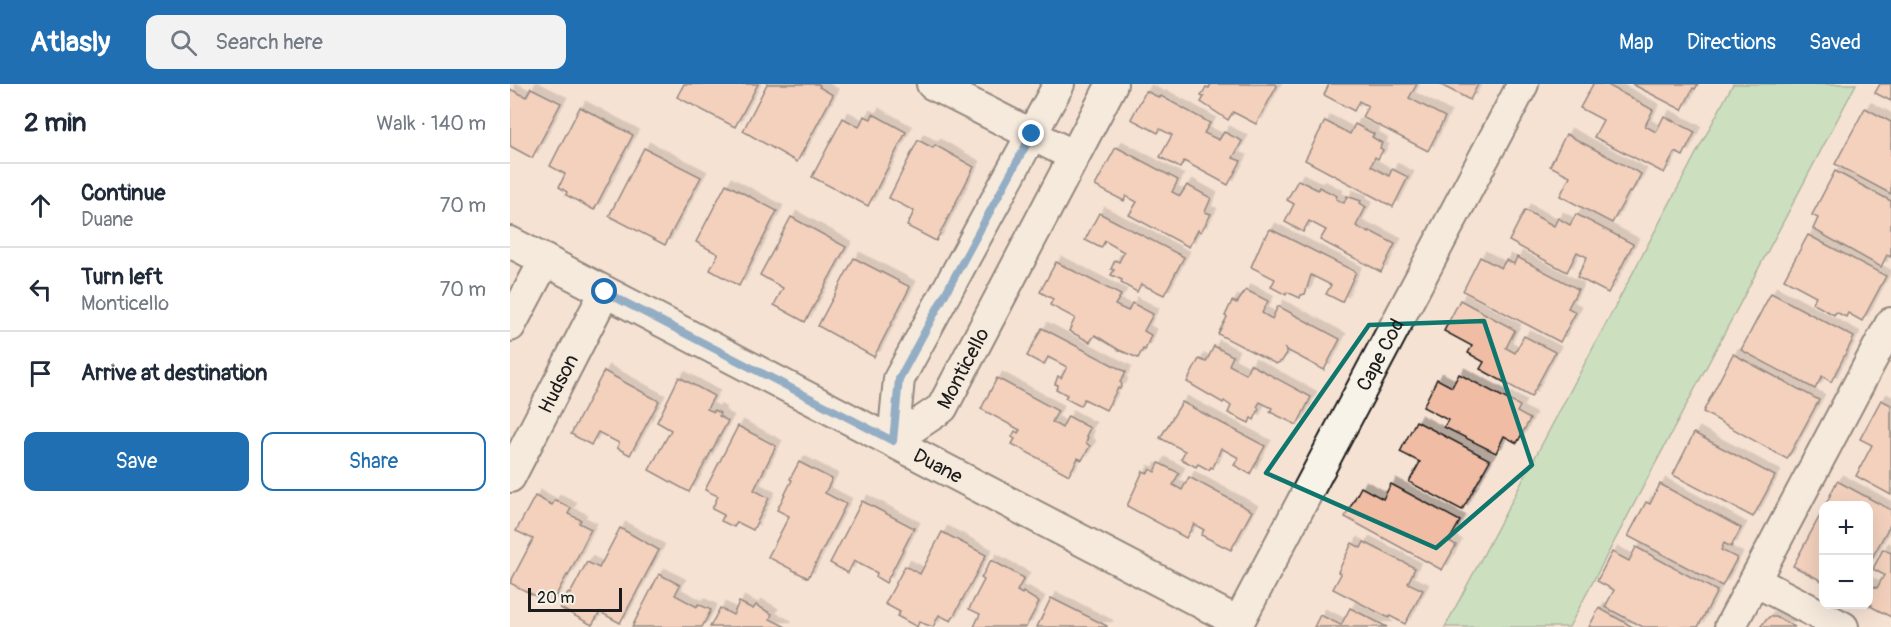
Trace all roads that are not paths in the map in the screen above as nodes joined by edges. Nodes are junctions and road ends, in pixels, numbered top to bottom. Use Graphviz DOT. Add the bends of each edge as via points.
graph roads {
  1 [pos="932,84"];
  2 [pos="1059,84"];
  3 [pos="1112,84"];
  4 [pos="1523,84"];
  5 [pos="1032,134"];
  6 [pos="1074,156"];
  7 [pos="510,242"];
  8 [pos="545,260"];
  9 [pos="605,292"];
  10 [pos="1891,323"];
  11 [pos="510,326"];
  12 [pos="1883,358"];
  13 [pos="893,441"];
  14 [pos="510,477"];
  15 [pos="1755,581"];
  16 [pos="1237,625"];
  17 [pos="1730,627"];
  18 [pos="1843,627"];
  1 -- 5 [label="street"];
  2 -- 5 [label="street"];
  3 -- 6 [label="street, Monticello"];
  4 -- 16 [label="street, Cape Cod"];
  5 -- 6 [label="street"];
  5 -- 13 [label="street" via="899,379"];
  6 -- 13 [label="street, Monticello" via="942,408"];
  7 -- 8 [label="street, Duane"];
  8 -- 9 [label="street, Duane"];
  8 -- 11 [label="street"];
  9 -- 13 [label="street, Duane"];
  9 -- 14 [label="street, Hudson"];
  10 -- 12 [label="street"];
  12 -- 15 [label="street"];
  13 -- 16 [label="street, Duane"];
  15 -- 17 [label="street"];
  15 -- 18 [label="street"];
}
